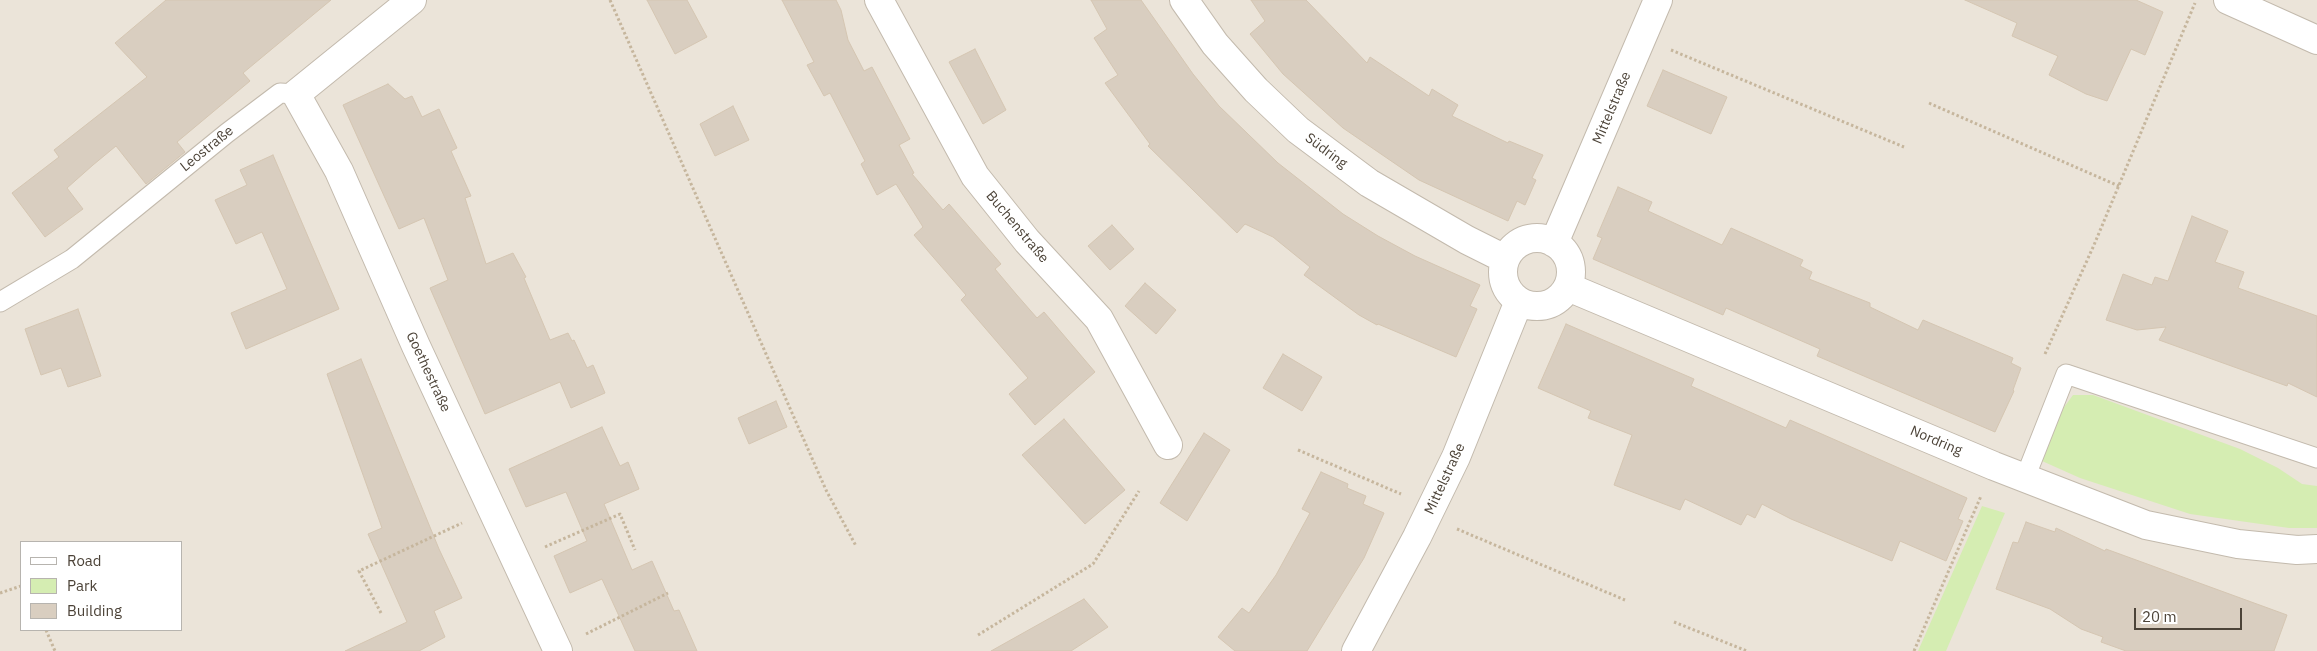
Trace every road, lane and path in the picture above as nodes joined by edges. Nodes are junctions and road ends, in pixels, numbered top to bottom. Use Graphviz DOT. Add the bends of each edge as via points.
graph roads {
  1 [pos="412,0"];
  2 [pos="610,0"];
  3 [pos="878,0"];
  4 [pos="1184,0"];
  5 [pos="1658,0"];
  6 [pos="2196,0"];
  7 [pos="2228,0"];
  8 [pos="1642,38"];
  9 [pos="2317,40"];
  10 [pos="296,94"];
  11 [pos="1929,103"];
  12 [pos="1904,147"];
  13 [pos="2119,186"];
  14 [pos="1554,243"];
  15 [pos="1505,259"];
  16 [pos="1568,287"];
  17 [pos="1519,300"];
  18 [pos="0,302"];
  19 [pos="2042,360"];
  20 [pos="1168,445"];
  21 [pos="1298,450"];
  22 [pos="2317,458"];
  23 [pos="1994,466"];
  24 [pos="2025,478"];
  25 [pos="1139,491"];
  26 [pos="492,509"];
  27 [pos="1430,512"];
  28 [pos="856,546"];
  29 [pos="2317,549"];
  30 [pos="635,550"];
  31 [pos="516,560"];
  32 [pos="20,586"];
  33 [pos="668,592"];
  34 [pos="0,593"];
  35 [pos="1625,600"];
  36 [pos="381,613"];
  37 [pos="1674,622"];
  38 [pos="46,631"];
  39 [pos="978,635"];
  40 [pos="55,650"];
  41 [pos="557,650"];
  42 [pos="1356,651"];
  43 [pos="1747,651"];
  44 [pos="1914,651"];
  1 -- 10 [label="street, Leostraße"];
  2 -- 28 [label="path" via="826,490"];
  3 -- 20 [label="street, Buchenstraße" via="975,176 1027,240 1099,319"];
  4 -- 15 [label="street, Südring" via="1215,44 1298,130 1369,183"];
  5 -- 8 [label="street, Mittelstraße"];
  6 -- 13 [label="path"];
  7 -- 9 [label="street"];
  8 -- 12 [label="path"];
  8 -- 14 [label="street, Mittelstraße"];
  10 -- 18 [label="lane, Leostraße" via="280,93 227,132 72,259"];
  10 -- 26 [label="street, Goethestraße" via="339,171"];
  11 -- 13 [label="path"];
  13 -- 19 [label="path"];
  14 -- 15 [label="street" via="1535,238 1526,240 1512,249"];
  14 -- 16 [label="street" via="1570,262"];
  15 -- 17 [label="street" via="1503,274 1506,285"];
  16 -- 17 [label="street" via="1561,296 1541,306"];
  16 -- 23 [label="street, Nordring"];
  17 -- 27 [label="street, Mittelstraße" via="1456,457"];
  21 -- 27 [label="path"];
  22 -- 24 [label="lane" via="2066,374"];
  23 -- 24 [label="street, Nordring"];
  23 -- 44 [label="path"];
  24 -- 29 [label="street, Nordring" via="2146,525 2238,544"];
  25 -- 39 [label="path" via="1093,564"];
  26 -- 31 [label="street, Goethestraße"];
  26 -- 36 [label="path" via="359,571"];
  27 -- 35 [label="path"];
  27 -- 42 [label="street, Mittelstraße"];
  30 -- 31 [label="path" via="620,514"];
  31 -- 41 [label="street, Goethestraße"];
  32 -- 34 [label="path"];
  33 -- 41 [label="path"];
  37 -- 43 [label="path"];
  38 -- 40 [label="path"];
}
